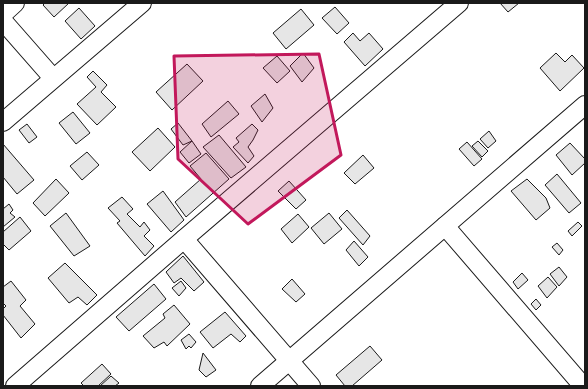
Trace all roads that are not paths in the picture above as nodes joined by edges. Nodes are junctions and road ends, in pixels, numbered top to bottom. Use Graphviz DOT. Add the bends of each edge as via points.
graph roads {
  1 [pos="15,3"];
  2 [pos="142,3"];
  3 [pos="458,3"];
  4 [pos="3,14"];
  5 [pos="3,21"];
  6 [pos="53,78"];
  7 [pos="585,105"];
  8 [pos="3,122"];
  9 [pos="445,226"];
  10 [pos="184,240"];
  11 [pos="290,361"];
  12 [pos="15,386"];
  13 [pos="260,386"];
  14 [pos="311,386"];
  15 [pos="583,386"];
  1 -- 4 [label="street"];
  2 -- 6 [label="street"];
  3 -- 10 [label="street"];
  5 -- 6 [label="street"];
  6 -- 8 [label="street"];
  7 -- 9 [label="street"];
  9 -- 11 [label="street"];
  9 -- 15 [label="street"];
  10 -- 11 [label="street"];
  10 -- 12 [label="street"];
  11 -- 13 [label="street"];
  11 -- 14 [label="street"];
}
